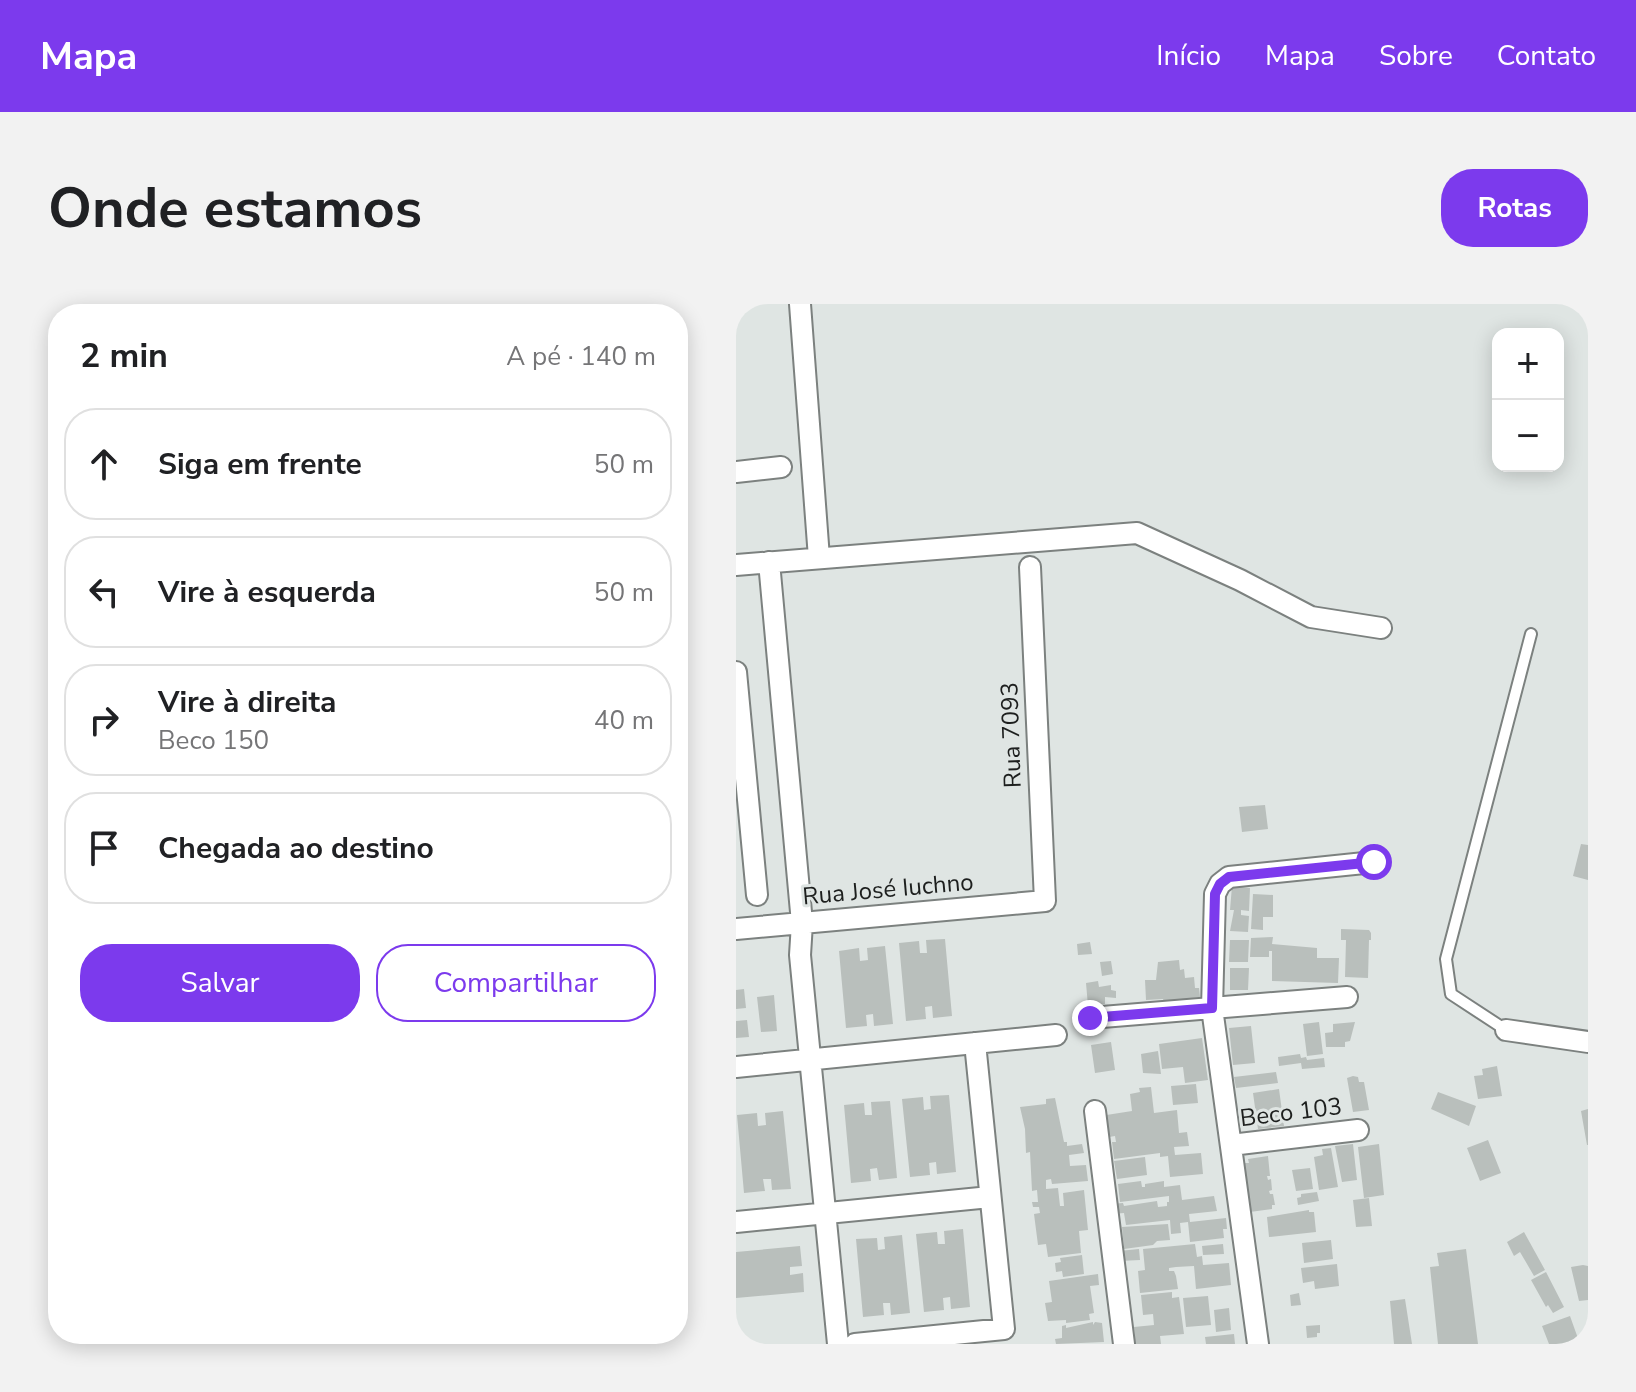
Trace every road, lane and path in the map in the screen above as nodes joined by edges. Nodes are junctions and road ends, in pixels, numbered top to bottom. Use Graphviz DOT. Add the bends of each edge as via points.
graph roads {
  1 [pos="800,304"];
  2 [pos="781,467"];
  3 [pos="736,472"];
  4 [pos="819,558"];
  5 [pos="769,562"];
  6 [pos="736,565"];
  7 [pos="1030,567"];
  8 [pos="1381,628"];
  9 [pos="1531,634"];
  10 [pos="736,672"];
  11 [pos="736,678"];
  12 [pos="741,783"];
  13 [pos="1374,862"];
  14 [pos="757,895"];
  15 [pos="1045,901"];
  16 [pos="802,923"];
  17 [pos="736,929"];
  18 [pos="1347,997"];
  19 [pos="1212,1008"];
  20 [pos="1090,1018"];
  21 [pos="1506,1030"];
  22 [pos="1056,1035"];
  23 [pos="1588,1042"];
  24 [pos="975,1043"];
  25 [pos="811,1060"];
  26 [pos="736,1067"];
  27 [pos="1095,1111"];
  28 [pos="1358,1130"];
  29 [pos="1231,1145"];
  30 [pos="990,1197"];
  31 [pos="825,1213"];
  32 [pos="736,1222"];
  33 [pos="838,1344"];
  34 [pos="855,1344"];
  35 [pos="1124,1344"];
  36 [pos="1258,1344"];
  1 -- 4 [label="street"];
  2 -- 3 [label="street"];
  4 -- 5 [label="street"];
  4 -- 8 [label="street" via="1137,533 1311,617"];
  5 -- 6 [label="street"];
  5 -- 16 [label="street"];
  7 -- 15 [label="street, Rua 7093"];
  9 -- 21 [label="lane" via="1446,959 1451,994"];
  10 -- 11 [label="street"];
  11 -- 12 [label="street"];
  12 -- 14 [label="street"];
  13 -- 19 [label="street" via="1229,877 1220,884 1215,894"];
  15 -- 16 [label="street, Rua José Iuchno"];
  16 -- 17 [label="street, Rua José Iuchno"];
  16 -- 25 [label="street" via="800,955"];
  18 -- 19 [label="street"];
  19 -- 20 [label="street"];
  19 -- 29 [label="street"];
  21 -- 23 [label="street"];
  22 -- 24 [label="street"];
  24 -- 25 [label="street"];
  24 -- 30 [label="street"];
  25 -- 26 [label="street"];
  25 -- 31 [label="street"];
  27 -- 35 [label="street"];
  28 -- 29 [label="street, Beco 103"];
  29 -- 36 [label="street"];
  30 -- 31 [label="street"];
  30 -- 34 [label="street" via="1004,1329"];
  31 -- 32 [label="street"];
  31 -- 33 [label="street"];
}
